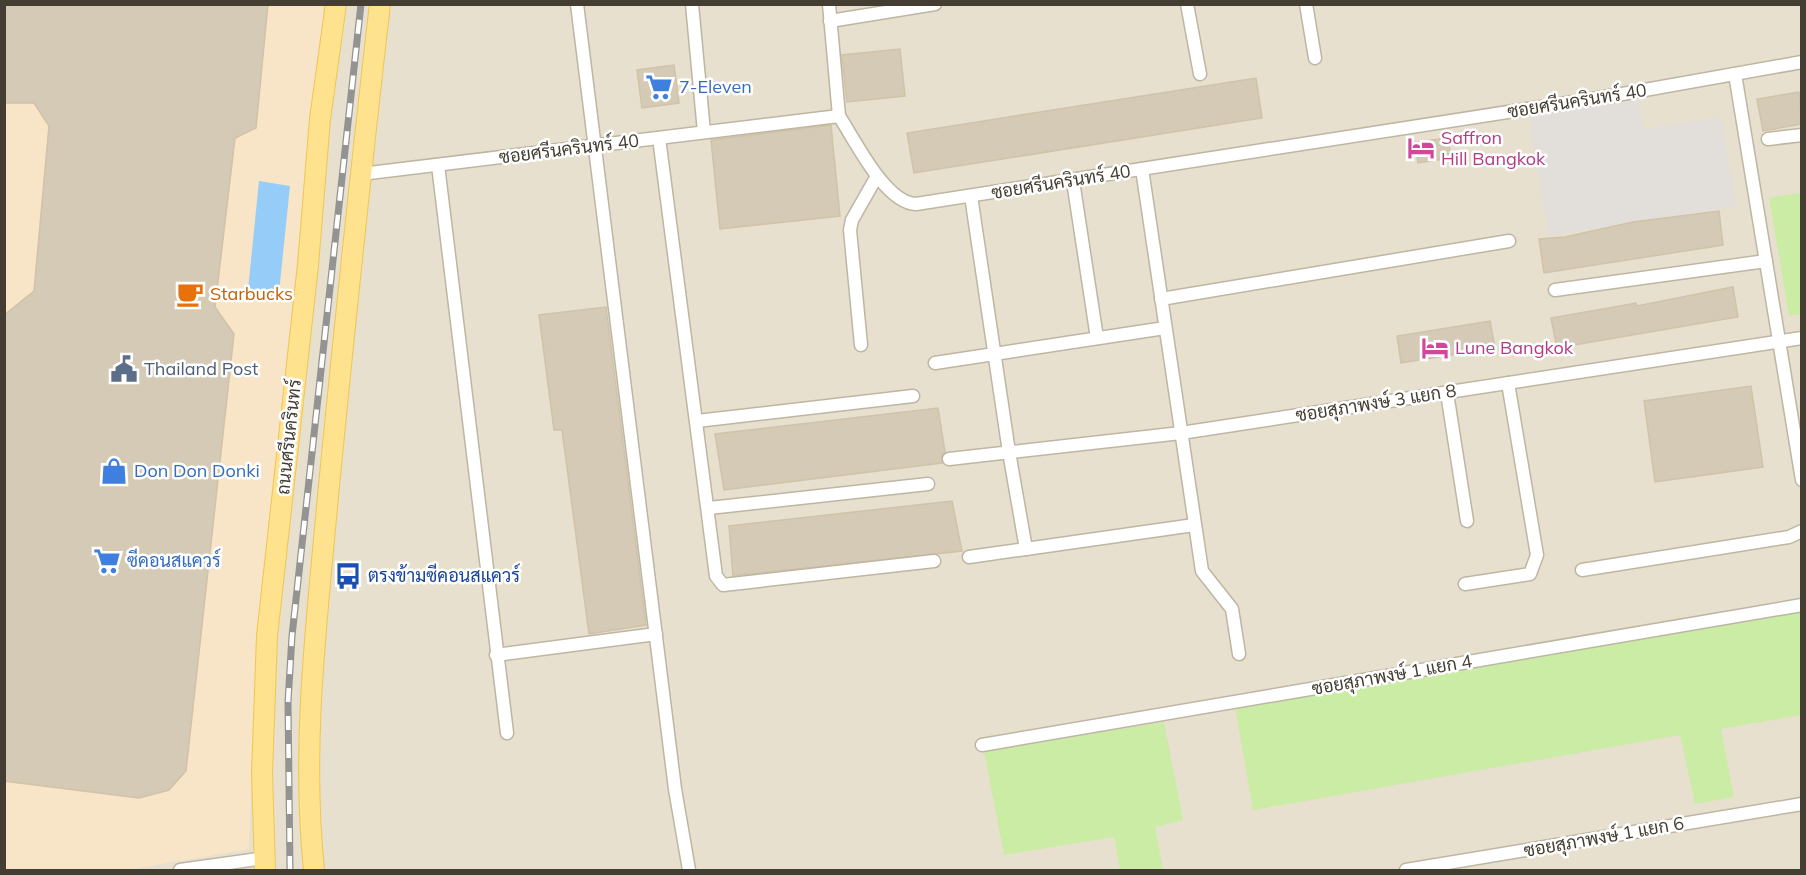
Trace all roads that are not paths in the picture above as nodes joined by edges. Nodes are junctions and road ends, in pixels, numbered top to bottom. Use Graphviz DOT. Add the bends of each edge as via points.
graph roads {
  1 [pos="336,4"];
  2 [pos="380,4"];
  3 [pos="578,4"];
  4 [pos="692,4"];
  5 [pos="829,4"];
  6 [pos="935,4"];
  7 [pos="1187,4"];
  8 [pos="1306,4"];
  9 [pos="830,21"];
  10 [pos="1315,58"];
  11 [pos="1802,62"];
  12 [pos="1200,74"];
  13 [pos="1735,74"];
  14 [pos="839,116"];
  15 [pos="704,132"];
  16 [pos="1802,135"];
  17 [pos="659,138"];
  18 [pos="1768,139"];
  19 [pos="594,146"];
  20 [pos="438,165"];
  21 [pos="1142,169"];
  22 [pos="361,174"];
  23 [pos="877,176"];
  24 [pos="1073,181"];
  25 [pos="971,196"];
  26 [pos="1509,241"];
  27 [pos="1766,261"];
  28 [pos="1555,290"];
  29 [pos="1161,300"];
  30 [pos="1165,328"];
  31 [pos="1097,338"];
  32 [pos="1802,338"];
  33 [pos="1779,342"];
  34 [pos="861,345"];
  35 [pos="994,352"];
  36 [pos="935,363"];
  37 [pos="1508,383"];
  38 [pos="1446,393"];
  39 [pos="913,396"];
  40 [pos="697,422"];
  41 [pos="1180,433"];
  42 [pos="1009,452"];
  43 [pos="949,459"];
  44 [pos="1802,480"];
  45 [pos="928,484"];
  46 [pos="709,508"];
  47 [pos="1467,521"];
  48 [pos="1194,525"];
  49 [pos="1802,531"];
  50 [pos="1026,549"];
  51 [pos="969,557"];
  52 [pos="934,561"];
  53 [pos="1582,570"];
  54 [pos="1466,584"];
  55 [pos="1802,605"];
  56 [pos="656,634"];
  57 [pos="1239,654"];
  58 [pos="496,655"];
  59 [pos="507,733"];
  60 [pos="982,744"];
  61 [pos="1802,804"];
  62 [pos="265,864"];
  63 [pos="180,870"];
  64 [pos="314,870"];
  65 [pos="689,870"];
  66 [pos="1406,870"];
  1 -- 62 [label="main road, ถนนศรีนครินทร์" via="320,119 267,636 262,773"];
  2 -- 22 [label="main road"];
  3 -- 19 [label="street"];
  4 -- 15 [label="street"];
  5 -- 9 [label="street"];
  6 -- 9 [label="street"];
  7 -- 12 [label="street"];
  8 -- 10 [label="street"];
  9 -- 14 [label="street"];
  11 -- 13 [label="street, ซอยศรีนครินทร์ 40"];
  13 -- 21 [label="street, ซอยศรีนครินทร์ 40"];
  13 -- 27 [label="street"];
  14 -- 15 [label="street, ซอยศรีนครินทร์ 40"];
  14 -- 23 [label="street, ซอยศรีนครินทร์ 40"];
  15 -- 17 [label="street, ซอยศรีนครินทร์ 40"];
  16 -- 18 [label="street"];
  17 -- 19 [label="street, ซอยศรีนครินทร์ 40"];
  17 -- 40 [label="street"];
  19 -- 20 [label="street, ซอยศรีนครินทร์ 40"];
  19 -- 56 [label="street"];
  20 -- 22 [label="street, ซอยศรีนครินทร์ 40"];
  20 -- 58 [label="street"];
  21 -- 24 [label="street, ซอยศรีนครินทร์ 40"];
  21 -- 29 [label="street"];
  22 -- 64 [label="main road" via="316,625 308,756"];
  23 -- 25 [label="street, ซอยศรีนครินทร์ 40" via="906,204"];
  23 -- 34 [label="street" via="850,230"];
  24 -- 25 [label="street, ซอยศรีนครินทร์ 40"];
  24 -- 31 [label="street"];
  25 -- 35 [label="street"];
  26 -- 29 [label="street"];
  27 -- 28 [label="street"];
  27 -- 33 [label="street"];
  29 -- 30 [label="street"];
  30 -- 31 [label="street"];
  30 -- 41 [label="street"];
  31 -- 35 [label="street"];
  32 -- 33 [label="street, ซอยสุภาพงษ์ 3 แยก 8"];
  33 -- 37 [label="street, ซอยสุภาพงษ์ 3 แยก 8"];
  33 -- 44 [label="street"];
  35 -- 36 [label="street"];
  35 -- 42 [label="street"];
  37 -- 38 [label="street, ซอยสุภาพงษ์ 3 แยก 8"];
  37 -- 54 [label="street" via="1537,555 1530,574"];
  38 -- 41 [label="street, ซอยสุภาพงษ์ 3 แยก 8"];
  38 -- 47 [label="street"];
  39 -- 40 [label="street"];
  40 -- 46 [label="street"];
  41 -- 42 [label="street, ซอยสุภาพงษ์ 3 แยก 8"];
  41 -- 48 [label="street"];
  42 -- 43 [label="street, ซอยสุภาพงษ์ 3 แยก 8"];
  42 -- 50 [label="street"];
  45 -- 46 [label="street"];
  46 -- 52 [label="street" via="716,576 723,585"];
  48 -- 50 [label="street"];
  48 -- 57 [label="street" via="1202,571 1232,609"];
  49 -- 53 [label="street" via="1789,537"];
  50 -- 51 [label="street"];
  55 -- 60 [label="street, ซอยสุภาพงษ์ 1 แยก 4"];
  56 -- 58 [label="street"];
  56 -- 65 [label="street"];
  58 -- 59 [label="street"];
  61 -- 66 [label="street, ซอยสุภาพงษ์ 1 แยก 6"];
  62 -- 63 [label="street"];
}
